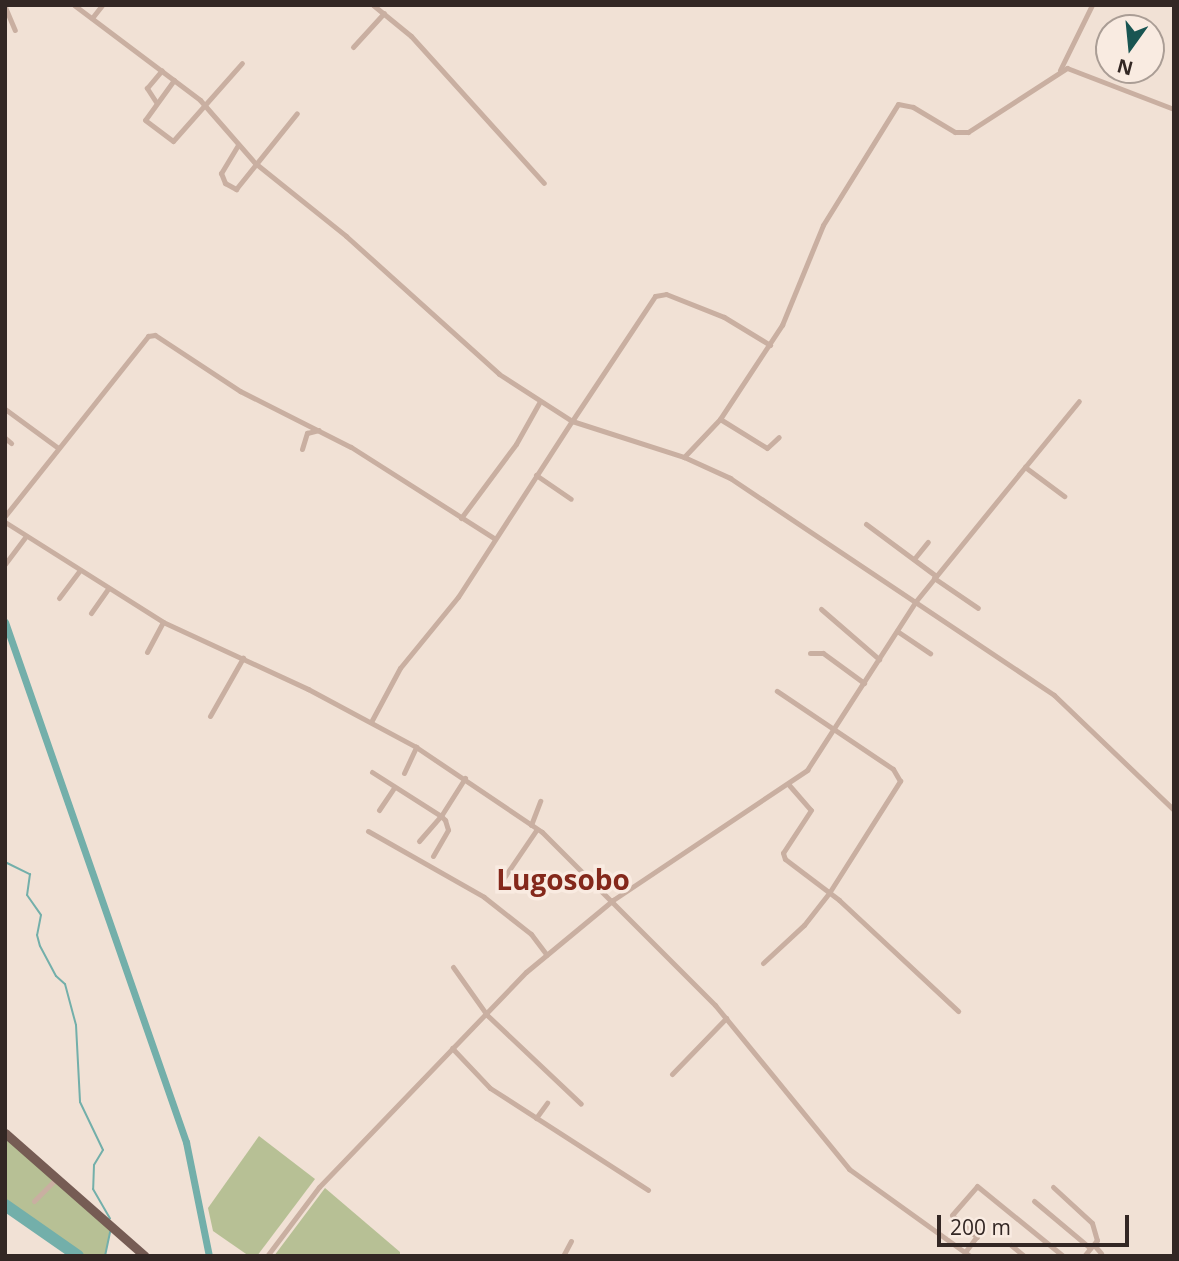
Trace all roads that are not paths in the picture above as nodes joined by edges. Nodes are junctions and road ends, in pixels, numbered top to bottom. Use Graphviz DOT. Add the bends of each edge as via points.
graph roads {
  1 [pos="74,5"];
  2 [pos="102,5"];
  3 [pos="373,5"];
  4 [pos="386,5"];
  5 [pos="1092,5"];
  6 [pos="5,7"];
  7 [pos="382,12"];
  8 [pos="92,18"];
  9 [pos="15,30"];
  10 [pos="353,47"];
  11 [pos="242,63"];
  12 [pos="162,69"];
  13 [pos="1060,70"];
  14 [pos="174,79"];
  15 [pos="156,102"];
  16 [pos="205,105"];
  17 [pos="1174,109"];
  18 [pos="297,113"];
  19 [pos="239,145"];
  20 [pos="257,165"];
  21 [pos="544,184"];
  22 [pos="770,345"];
  23 [pos="1079,401"];
  24 [pos="539,403"];
  25 [pos="5,409"];
  26 [pos="720,419"];
  27 [pos="572,421"];
  28 [pos="319,430"];
  29 [pos="779,436"];
  30 [pos="5,438"];
  31 [pos="11,443"];
  32 [pos="58,448"];
  33 [pos="302,449"];
  34 [pos="684,457"];
  35 [pos="1025,467"];
  36 [pos="536,475"];
  37 [pos="1064,496"];
  38 [pos="572,499"];
  39 [pos="5,516"];
  40 [pos="461,518"];
  41 [pos="5,522"];
  42 [pos="866,523"];
  43 [pos="25,537"];
  44 [pos="494,538"];
  45 [pos="928,542"];
  46 [pos="914,559"];
  47 [pos="5,564"];
  48 [pos="79,571"];
  49 [pos="935,577"];
  50 [pos="108,589"];
  51 [pos="59,598"];
  52 [pos="916,601"];
  53 [pos="978,608"];
  54 [pos="821,609"];
  55 [pos="91,613"];
  56 [pos="163,622"];
  57 [pos="897,631"];
  58 [pos="147,652"];
  59 [pos="810,653"];
  60 [pos="930,653"];
  61 [pos="243,658"];
  62 [pos="879,659"];
  63 [pos="864,683"];
  64 [pos="777,691"];
  65 [pos="210,716"];
  66 [pos="371,722"];
  67 [pos="835,730"];
  68 [pos="416,747"];
  69 [pos="372,772"];
  70 [pos="404,773"];
  71 [pos="465,778"];
  72 [pos="789,785"];
  73 [pos="394,788"];
  74 [pos="540,801"];
  75 [pos="379,810"];
  76 [pos="1174,810"];
  77 [pos="441,816"];
  78 [pos="534,826"];
  79 [pos="368,831"];
  80 [pos="419,841"];
  81 [pos="433,856"];
  82 [pos="503,879"];
  83 [pos="829,893"];
  84 [pos="613,900"];
  85 [pos="547,955"];
  86 [pos="763,963"];
  87 [pos="453,967"];
  88 [pos="958,1011"];
  89 [pos="487,1015"];
  90 [pos="726,1018"];
  91 [pos="452,1048"];
  92 [pos="672,1074"];
  93 [pos="547,1102"];
  94 [pos="581,1104"];
  95 [pos="536,1118"];
  96 [pos="5,1133"];
  97 [pos="55,1179"];
  98 [pos="1054,1187"];
  99 [pos="648,1190"];
  100 [pos="34,1201"];
  101 [pos="1034,1201"];
  102 [pos="984,1227"];
  103 [pos="977,1237"];
  104 [pos="570,1241"];
  105 [pos="1010,1245"];
  106 [pos="1092,1247"];
  107 [pos="1101,1253"];
  108 [pos="967,1254"];
  109 [pos="145,1256"];
  110 [pos="267,1256"];
  111 [pos="563,1256"];
  112 [pos="1024,1256"];
  113 [pos="1063,1256"];
  114 [pos="1084,1256"];
  1 -- 8 [label="street"];
  2 -- 8 [label="street"];
  3 -- 7 [label="street"];
  4 -- 7 [label="street"];
  5 -- 13 [label="street"];
  6 -- 9 [label="street"];
  7 -- 10 [label="street"];
  7 -- 21 [label="street" via="411,36"];
  8 -- 12 [label="street"];
  11 -- 16 [label="street"];
  12 -- 14 [label="street"];
  12 -- 15 [label="street" via="147,88"];
  13 -- 17 [label="street" via="1067,68"];
  13 -- 22 [label="street" via="968,132 955,132 902,103 895,107 823,225"];
  14 -- 15 [label="street"];
  14 -- 16 [label="street"];
  15 -- 16 [label="street" via="145,122 173,142"];
  16 -- 19 [label="street"];
  18 -- 20 [label="street"];
  19 -- 20 [label="street"];
  19 -- 20 [label="street" via="221,173 225,183 239,188"];
  20 -- 24 [label="street" via="346,236 499,374"];
  22 -- 26 [label="street"];
  22 -- 27 [label="street" via="724,317 666,294 655,296"];
  23 -- 35 [label="street"];
  24 -- 27 [label="street"];
  24 -- 40 [label="street" via="516,444"];
  25 -- 32 [label="street"];
  26 -- 29 [label="street" via="763,447 773,447"];
  26 -- 34 [label="street"];
  27 -- 34 [label="street"];
  27 -- 36 [label="street"];
  28 -- 32 [label="street" via="266,406 151,335"];
  28 -- 33 [label="street" via="307,433"];
  28 -- 40 [label="street"];
  30 -- 31 [label="street"];
  32 -- 39 [label="street"];
  34 -- 52 [label="street" via="730,478"];
  35 -- 37 [label="street"];
  35 -- 49 [label="street"];
  36 -- 38 [label="street"];
  36 -- 44 [label="street"];
  40 -- 44 [label="street"];
  41 -- 43 [label="street"];
  42 -- 46 [label="street"];
  43 -- 47 [label="street"];
  43 -- 48 [label="street"];
  44 -- 66 [label="street" via="458,597 400,668"];
  45 -- 46 [label="street"];
  46 -- 49 [label="street"];
  48 -- 50 [label="street"];
  48 -- 51 [label="street"];
  49 -- 52 [label="street"];
  49 -- 53 [label="street"];
  50 -- 55 [label="street"];
  50 -- 56 [label="street"];
  52 -- 57 [label="street"];
  52 -- 76 [label="street" via="1054,695"];
  54 -- 62 [label="street"];
  56 -- 58 [label="street"];
  56 -- 61 [label="street"];
  57 -- 60 [label="street"];
  57 -- 62 [label="street"];
  59 -- 63 [label="street" via="823,653"];
  61 -- 65 [label="street"];
  61 -- 66 [label="street"];
  62 -- 63 [label="street"];
  63 -- 67 [label="street"];
  64 -- 67 [label="street"];
  66 -- 68 [label="street"];
  67 -- 72 [label="street" via="807,770"];
  67 -- 83 [label="street" via="893,769 900,780"];
  68 -- 70 [label="street"];
  68 -- 71 [label="street"];
  69 -- 73 [label="street"];
  71 -- 77 [label="street"];
  71 -- 78 [label="street"];
  72 -- 83 [label="street" via="811,810 783,853 785,859"];
  72 -- 84 [label="street"];
  73 -- 75 [label="street"];
  73 -- 77 [label="street"];
  74 -- 78 [label="street"];
  77 -- 80 [label="street"];
  77 -- 81 [label="street" via="449,827"];
  78 -- 82 [label="street"];
  78 -- 84 [label="street"];
  79 -- 85 [label="street" via="489,900 531,934"];
  83 -- 86 [label="street" via="804,925"];
  83 -- 88 [label="street"];
  84 -- 85 [label="street"];
  84 -- 90 [label="street"];
  85 -- 89 [label="street"];
  87 -- 89 [label="street"];
  89 -- 91 [label="street"];
  89 -- 94 [label="street"];
  90 -- 92 [label="street"];
  90 -- 108 [label="street" via="849,1169"];
  91 -- 95 [label="street" via="490,1088"];
  91 -- 110 [label="street" via="319,1187"];
  93 -- 95 [label="street"];
  95 -- 99 [label="street"];
  96 -- 97 [label="main road"];
  97 -- 100 [label="street"];
  97 -- 109 [label="main road"];
  98 -- 106 [label="street" via="1092,1223 1097,1240"];
  101 -- 106 [label="street"];
  102 -- 103 [label="street"];
  103 -- 108 [label="street"];
  103 -- 113 [label="street" via="952,1215 977,1186"];
  104 -- 111 [label="street"];
  105 -- 112 [label="street"];
  106 -- 107 [label="street"];
  106 -- 114 [label="street"];
}
